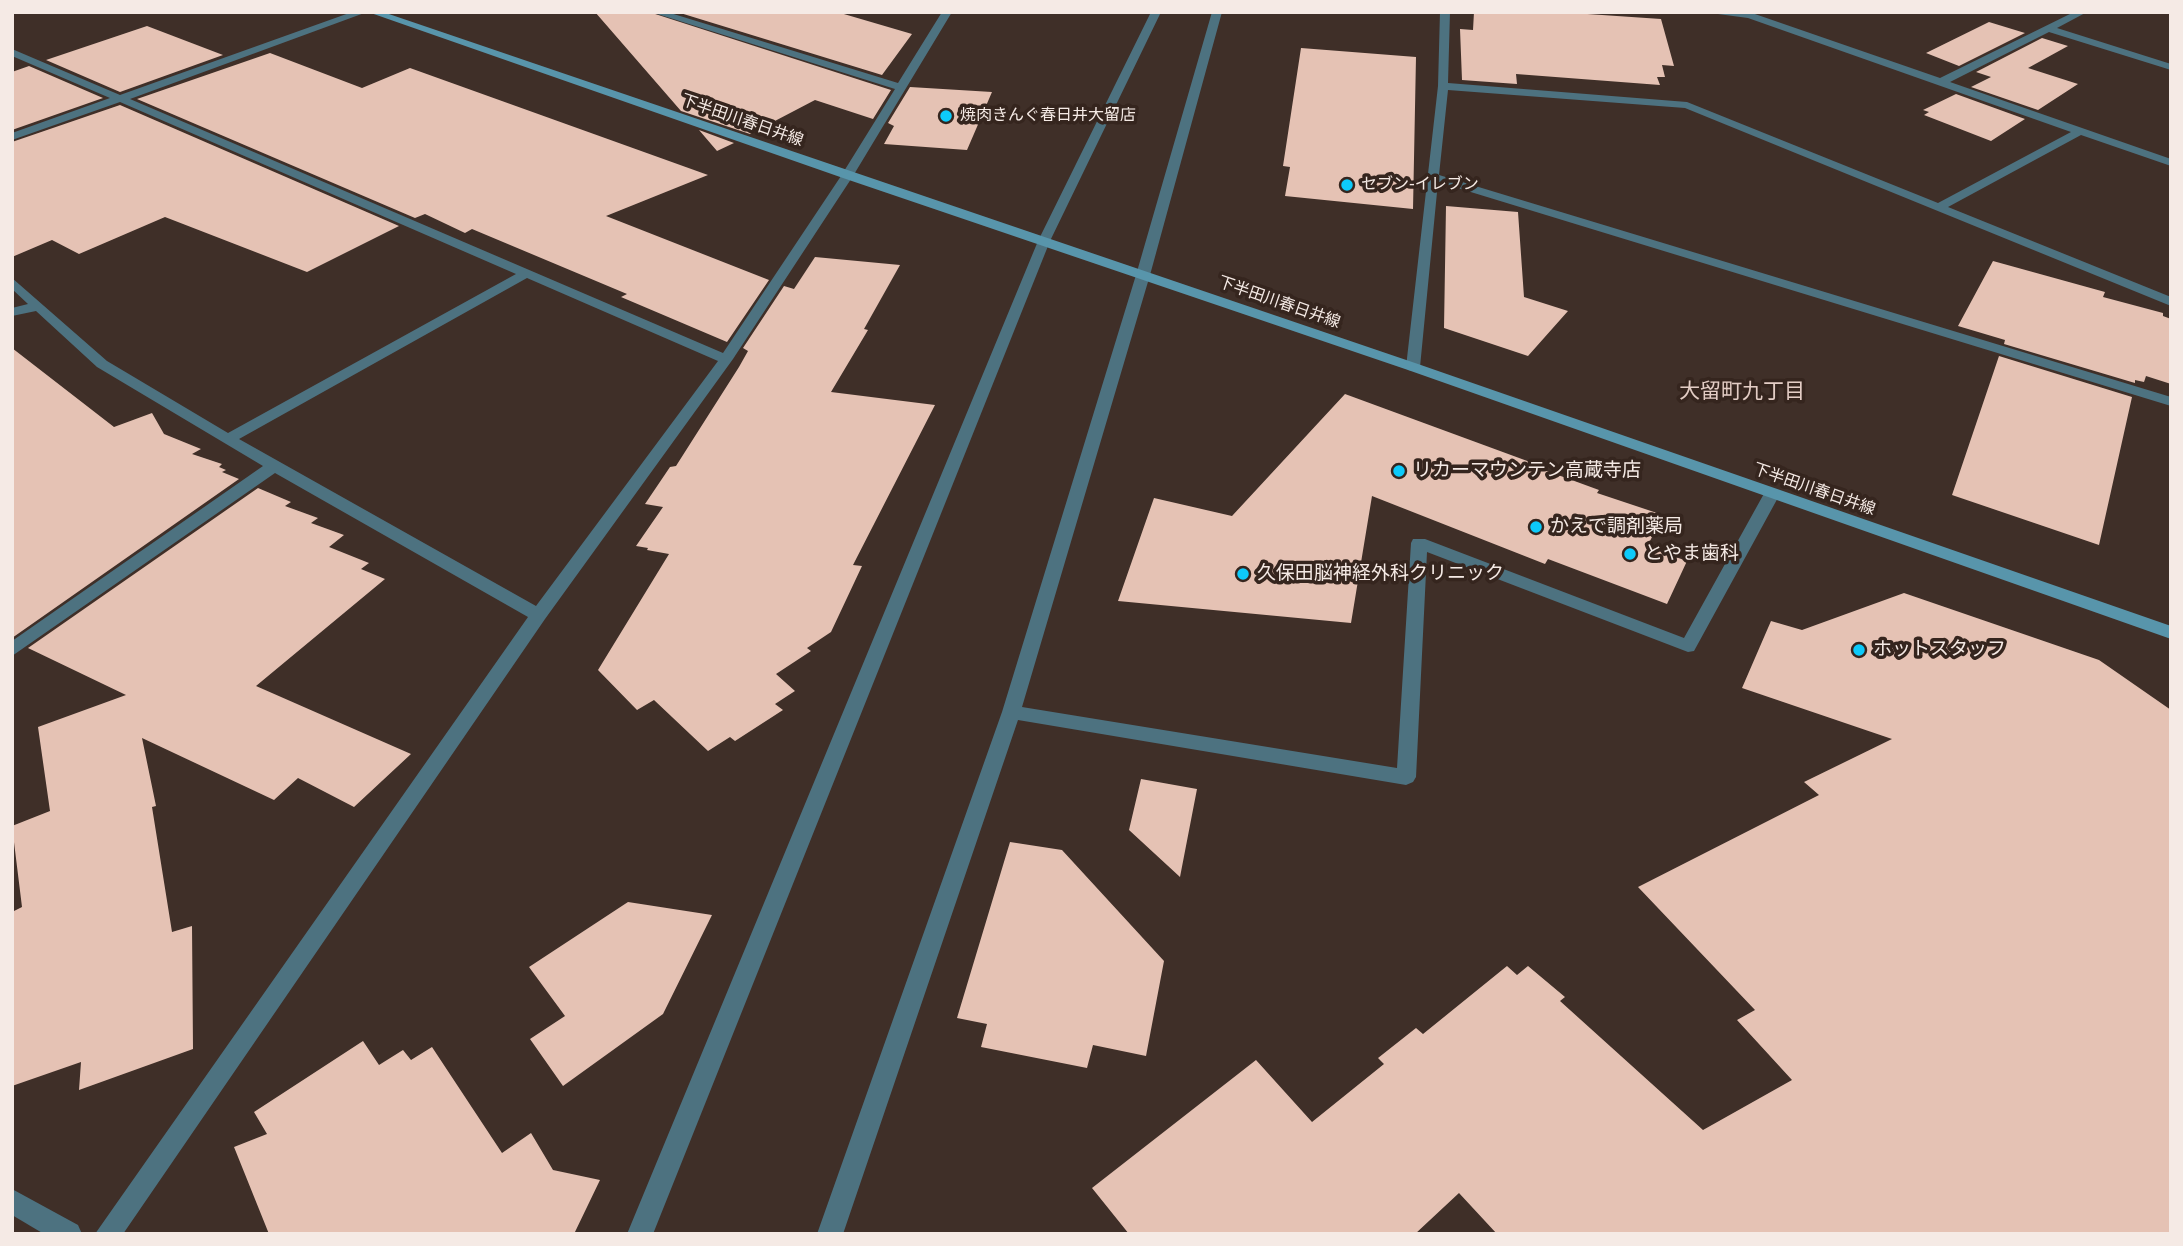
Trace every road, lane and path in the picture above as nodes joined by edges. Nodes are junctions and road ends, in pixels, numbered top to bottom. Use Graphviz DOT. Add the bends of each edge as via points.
graph roads {
  1 [pos="362,12"];
  2 [pos="373,12"];
  3 [pos="656,12"];
  4 [pos="947,12"];
  5 [pos="1156,12"];
  6 [pos="1217,12"];
  7 [pos="1445,12"];
  8 [pos="1708,12"];
  9 [pos="2082,12"];
  10 [pos="1752,14"];
  11 [pos="2048,29"];
  12 [pos="12,52"];
  13 [pos="2171,67"];
  14 [pos="1941,82"];
  15 [pos="1443,86"];
  16 [pos="900,87"];
  17 [pos="121,99"];
  18 [pos="2081,131"];
  19 [pos="12,137"];
  20 [pos="2171,163"];
  21 [pos="846,176"];
  22 [pos="1433,177"];
  23 [pos="1937,208"];
  24 [pos="1044,241"];
  25 [pos="527,273"];
  26 [pos="1143,275"];
  27 [pos="12,282"];
  28 [pos="2171,302"];
  29 [pos="38,306"];
  30 [pos="12,313"];
  31 [pos="726,359"];
  32 [pos="1413,367"];
  33 [pos="2171,402"];
  34 [pos="228,439"];
  35 [pos="274,466"];
  36 [pos="1772,494"];
  37 [pos="539,615"];
  38 [pos="2171,632"];
  39 [pos="12,650"];
  40 [pos="1011,712"];
  41 [pos="12,1201"];
  42 [pos="69,1234"];
  43 [pos="108,1234"];
  44 [pos="640,1234"];
  45 [pos="830,1234"];
  1 -- 17 [label="street"];
  2 -- 21 [label="main road, 下半田川春日井線"];
  3 -- 16 [label="street"];
  4 -- 16 [label="street"];
  5 -- 24 [label="street"];
  6 -- 26 [label="street"];
  7 -- 15 [label="street"];
  8 -- 10 [label="street"];
  9 -- 11 [label="street"];
  10 -- 14 [label="street"];
  11 -- 13 [label="street"];
  11 -- 14 [label="street"];
  12 -- 17 [label="street"];
  14 -- 18 [label="street"];
  15 -- 22 [label="street"];
  15 -- 23 [label="street" via="1687,105"];
  16 -- 21 [label="street"];
  17 -- 19 [label="street"];
  17 -- 25 [label="street"];
  18 -- 20 [label="street"];
  18 -- 23 [label="street"];
  21 -- 24 [label="main road, 下半田川春日井線"];
  21 -- 31 [label="street"];
  22 -- 32 [label="street"];
  22 -- 33 [label="street"];
  23 -- 28 [label="street"];
  24 -- 26 [label="main road, 下半田川春日井線"];
  24 -- 44 [label="street"];
  25 -- 31 [label="street"];
  25 -- 34 [label="street"];
  26 -- 32 [label="main road, 下半田川春日井線"];
  26 -- 40 [label="street"];
  27 -- 29 [label="street"];
  29 -- 30 [label="street"];
  29 -- 34 [label="street" via="102,364"];
  31 -- 37 [label="street"];
  32 -- 36 [label="main road, 下半田川春日井線"];
  34 -- 35 [label="street"];
  35 -- 37 [label="street"];
  35 -- 39 [label="street"];
  36 -- 38 [label="main road, 下半田川春日井線"];
  36 -- 40 [label="street" via="1688,646 1419,543 1406,777"];
  37 -- 43 [label="street"];
  40 -- 45 [label="street"];
  41 -- 42 [label="street"];
}
